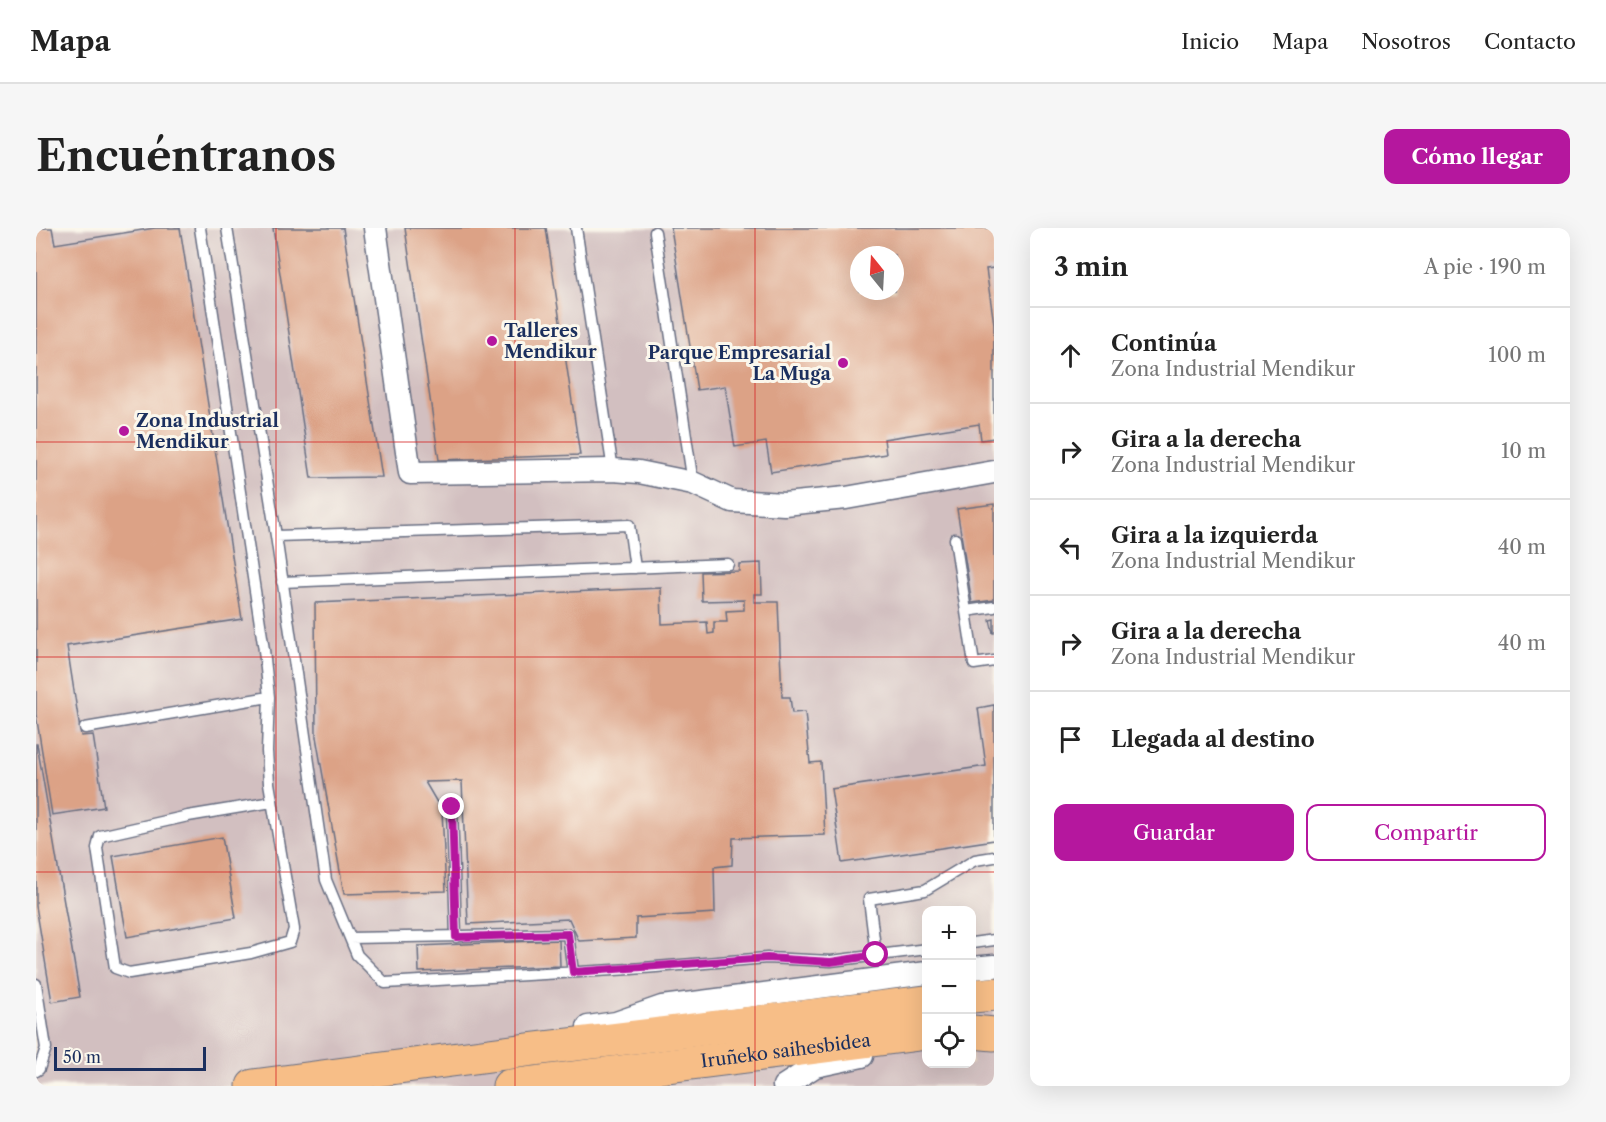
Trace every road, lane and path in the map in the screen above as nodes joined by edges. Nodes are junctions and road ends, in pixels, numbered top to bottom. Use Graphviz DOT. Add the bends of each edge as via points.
graph roads {
  1 [pos="200,228"];
  2 [pos="227,228"];
  3 [pos="375,228"];
  4 [pos="576,228"];
  5 [pos="655,232"];
  6 [pos="613,470"];
  7 [pos="994,472"];
  8 [pos="693,483"];
  9 [pos="276,536"];
  10 [pos="955,539"];
  11 [pos="728,564"];
  12 [pos="635,568"];
  13 [pos="282,582"];
  14 [pos="994,607"];
  15 [pos="966,611"];
  16 [pos="994,661"];
  17 [pos="268,697"];
  18 [pos="85,728"];
  19 [pos="272,802"];
  20 [pos="452,807"];
  21 [pos="994,857"];
  22 [pos="456,937"];
  23 [pos="350,938"];
  24 [pos="994,940"];
  25 [pos="976,942"];
  26 [pos="922,950"];
  27 [pos="876,955"];
  28 [pos="994,966"];
  29 [pos="976,968"];
  30 [pos="573,972"];
  31 [pos="922,974"];
  32 [pos="36,984"];
  33 [pos="994,994"];
  34 [pos="976,996"];
  35 [pos="922,1003"];
  36 [pos="976,1032"];
  37 [pos="922,1033"];
  38 [pos="922,1034"];
  39 [pos="994,1034"];
  40 [pos="536,1049"];
  41 [pos="36,1071"];
  42 [pos="253,1086"];
  43 [pos="509,1086"];
  44 [pos="784,1086"];
  1 -- 17 [label="lane"];
  2 -- 9 [label="lane"];
  3 -- 6 [label="street" via="410,473"];
  4 -- 6 [label="lane"];
  5 -- 8 [label="lane"];
  6 -- 8 [label="street" via="639,471"];
  7 -- 8 [label="street" via="846,498 784,504 732,501"];
  9 -- 12 [label="lane" via="629,525"];
  9 -- 13 [label="lane"];
  10 -- 15 [label="lane"];
  11 -- 12 [label="lane"];
  12 -- 13 [label="lane"];
  13 -- 23 [label="lane" via="326,880"];
  14 -- 15 [label="lane"];
  15 -- 16 [label="lane" via="974,664"];
  17 -- 18 [label="lane"];
  17 -- 19 [label="lane" via="267,751"];
  19 -- 19 [label="lane" via="294,929 290,942 251,953 129,973 115,968 97,848 100,837 188,816"];
  20 -- 22 [label="lane"];
  21 -- 27 [label="lane" via="975,860 925,890 870,899"];
  22 -- 23 [label="lane"];
  22 -- 30 [label="lane" via="568,934"];
  23 -- 30 [label="lane" via="357,955 384,983"];
  24 -- 25 [label="lane"];
  26 -- 27 [label="lane"];
  27 -- 30 [label="lane" via="831,962 767,958"];
  28 -- 29 [label="street"];
  31 -- 40 [label="street, Iruñeko saihesbidea" via="662,1007 616,1023 559,1032"];
  32 -- 41 [label="lane" via="46,1048"];
  33 -- 34 [label="highway"];
  35 -- 40 [label="highway, Iruñeko saihesbidea"];
  36 -- 39 [label="highway"];
  37 -- 43 [label="highway, Iruñeko saihesbidea"];
  38 -- 44 [label="street, Iruñeko saihesbidea" via="900,1050 815,1066"];
  40 -- 42 [label="highway, Iruñeko saihesbidea"];
}
